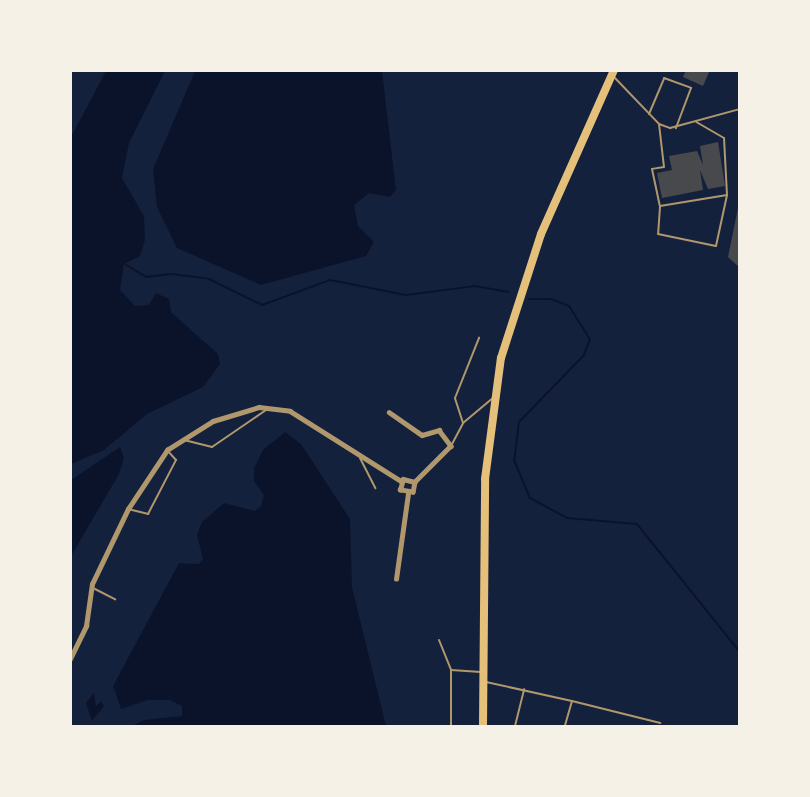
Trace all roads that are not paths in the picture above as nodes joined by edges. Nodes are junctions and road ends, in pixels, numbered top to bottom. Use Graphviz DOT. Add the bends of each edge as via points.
graph roads {
  1 [pos="613,73"];
  2 [pos="740,109"];
  3 [pos="649,114"];
  4 [pos="696,122"];
  5 [pos="660,124"];
  6 [pos="676,128"];
  7 [pos="727,195"];
  8 [pos="660,206"];
  9 [pos="479,338"];
  10 [pos="494,397"];
  11 [pos="271,406"];
  12 [pos="389,412"];
  13 [pos="463,423"];
  14 [pos="182,439"];
  15 [pos="451,446"];
  16 [pos="167,450"];
  17 [pos="360,455"];
  18 [pos="401,481"];
  19 [pos="415,483"];
  20 [pos="375,488"];
  21 [pos="408,494"];
  22 [pos="128,509"];
  23 [pos="396,579"];
  24 [pos="91,587"];
  25 [pos="115,599"];
  26 [pos="439,640"];
  27 [pos="70,658"];
  28 [pos="451,670"];
  29 [pos="484,677"];
  30 [pos="524,688"];
  31 [pos="572,701"];
  32 [pos="660,723"];
  33 [pos="451,726"];
  34 [pos="483,726"];
  35 [pos="515,726"];
  36 [pos="565,726"];
  1 -- 3 [label="lane"];
  1 -- 10 [label="main road" via="537,244 511,316"];
  2 -- 4 [label="lane" via="718,111"];
  3 -- 5 [label="lane"];
  3 -- 6 [label="lane" via="664,78 691,88"];
  4 -- 6 [label="lane"];
  4 -- 7 [label="lane" via="724,138"];
  5 -- 6 [label="lane"];
  5 -- 8 [label="lane" via="664,167 652,169"];
  7 -- 8 [label="lane"];
  7 -- 8 [label="lane" via="716,246 658,234"];
  9 -- 13 [label="lane" via="455,398"];
  10 -- 13 [label="lane"];
  10 -- 29 [label="main road" via="485,479"];
  11 -- 14 [label="street" via="231,413"];
  11 -- 14 [label="lane" via="212,447"];
  11 -- 17 [label="street" via="309,420"];
  12 -- 15 [label="street" via="422,435 439,430"];
  13 -- 15 [label="lane"];
  14 -- 16 [label="street"];
  15 -- 19 [label="street"];
  16 -- 22 [label="street"];
  16 -- 22 [label="lane" via="176,460 148,514"];
  17 -- 18 [label="street"];
  17 -- 20 [label="lane" via="363,472"];
  18 -- 19 [label="street"];
  18 -- 21 [label="street" via="400,490"];
  19 -- 21 [label="street"];
  21 -- 23 [label="street"];
  22 -- 24 [label="street"];
  24 -- 25 [label="lane"];
  24 -- 27 [label="street" via="86,626"];
  26 -- 28 [label="lane"];
  28 -- 29 [label="lane"];
  28 -- 33 [label="lane"];
  29 -- 30 [label="lane"];
  29 -- 34 [label="main road"];
  30 -- 31 [label="lane"];
  30 -- 35 [label="lane"];
  31 -- 32 [label="lane"];
  31 -- 36 [label="lane"];
}
